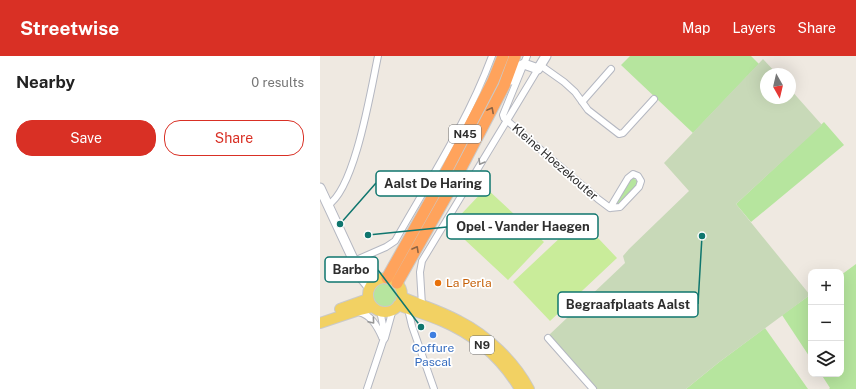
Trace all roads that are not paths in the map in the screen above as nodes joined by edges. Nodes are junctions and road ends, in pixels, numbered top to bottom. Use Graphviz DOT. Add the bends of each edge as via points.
graph roads {
  1 [pos="378,56"];
  2 [pos="492,56"];
  3 [pos="502,56"];
  4 [pos="515,56"];
  5 [pos="546,56"];
  6 [pos="526,60"];
  7 [pos="539,67"];
  8 [pos="611,69"];
  9 [pos="504,86"];
  10 [pos="654,99"];
  11 [pos="582,102"];
  12 [pos="505,117"];
  13 [pos="320,188"];
  14 [pos="328,205"];
  15 [pos="610,208"];
  16 [pos="354,261"];
  17 [pos="382,279"];
  18 [pos="397,283"];
  19 [pos="369,287"];
  20 [pos="398,304"];
  21 [pos="374,306"];
  22 [pos="422,306"];
  23 [pos="408,309"];
  24 [pos="356,311"];
  25 [pos="320,317"];
  26 [pos="320,323"];
  27 [pos="548,338"];
  28 [pos="382,339"];
  29 [pos="367,389"];
  30 [pos="434,389"];
  31 [pos="520,389"];
  32 [pos="529,389"];
  33 [pos="592,389"];
  1 -- 14 [label="street" via="357,153 342,191"];
  2 -- 16 [label="street" via="460,126 395,241"];
  3 -- 17 [label="highway, N45" via="493,81 438,187"];
  4 -- 9 [label="highway, N45"];
  5 -- 7 [label="main road"];
  6 -- 7 [label="main road"];
  6 -- 9 [label="main road" via="518,67 511,81"];
  6 -- 12 [label="street"];
  7 -- 11 [label="street" via="564,82"];
  7 -- 12 [label="street"];
  8 -- 11 [label="street"];
  18 -- 9 [label="highway, N45, one-way"];
  10 -- 11 [label="street" via="621,134 617,134"];
  12 -- 15 [label="street, Kleine Hoezekouter"];
  12 -- 22 [label="street, one-way" via="422,261"];
  13 -- 14 [label="main road"];
  14 -- 16 [label="main road"];
  15 -- 15 [label="street, Kleine Hoezekouter" via="620,207 640,187 640,177 635,174 628,178"];
  16 -- 17 [label="main road" via="358,262 365,272"];
  16 -- 19 [label="main road" via="358,274"];
  17 -- 18 [label="main road"];
  17 -- 19 [label="main road"];
  18 -- 20 [label="main road" via="402,291"];
  19 -- 21 [label="main road"];
  20 -- 21 [label="main road" via="388,312"];
  20 -- 22 [label="main road, N9"];
  20 -- 23 [label="main road, N9"];
  20 -- 28 [label="street" via="385,338"];
  21 -- 24 [label="main road"];
  21 -- 25 [label="main road"];
  21 -- 28 [label="street" via="383,325"];
  22 -- 32 [label="main road, N9" via="460,321 481,335 505,356"];
  23 -- 30 [label="street"];
  23 -- 31 [label="main road, N9" via="443,321 478,342 503,365"];
  24 -- 26 [label="main road"];
  24 -- 28 [label="street, one-way" via="370,317"];
  27 -- 33 [label="street"];
  28 -- 29 [label="street"];
}
